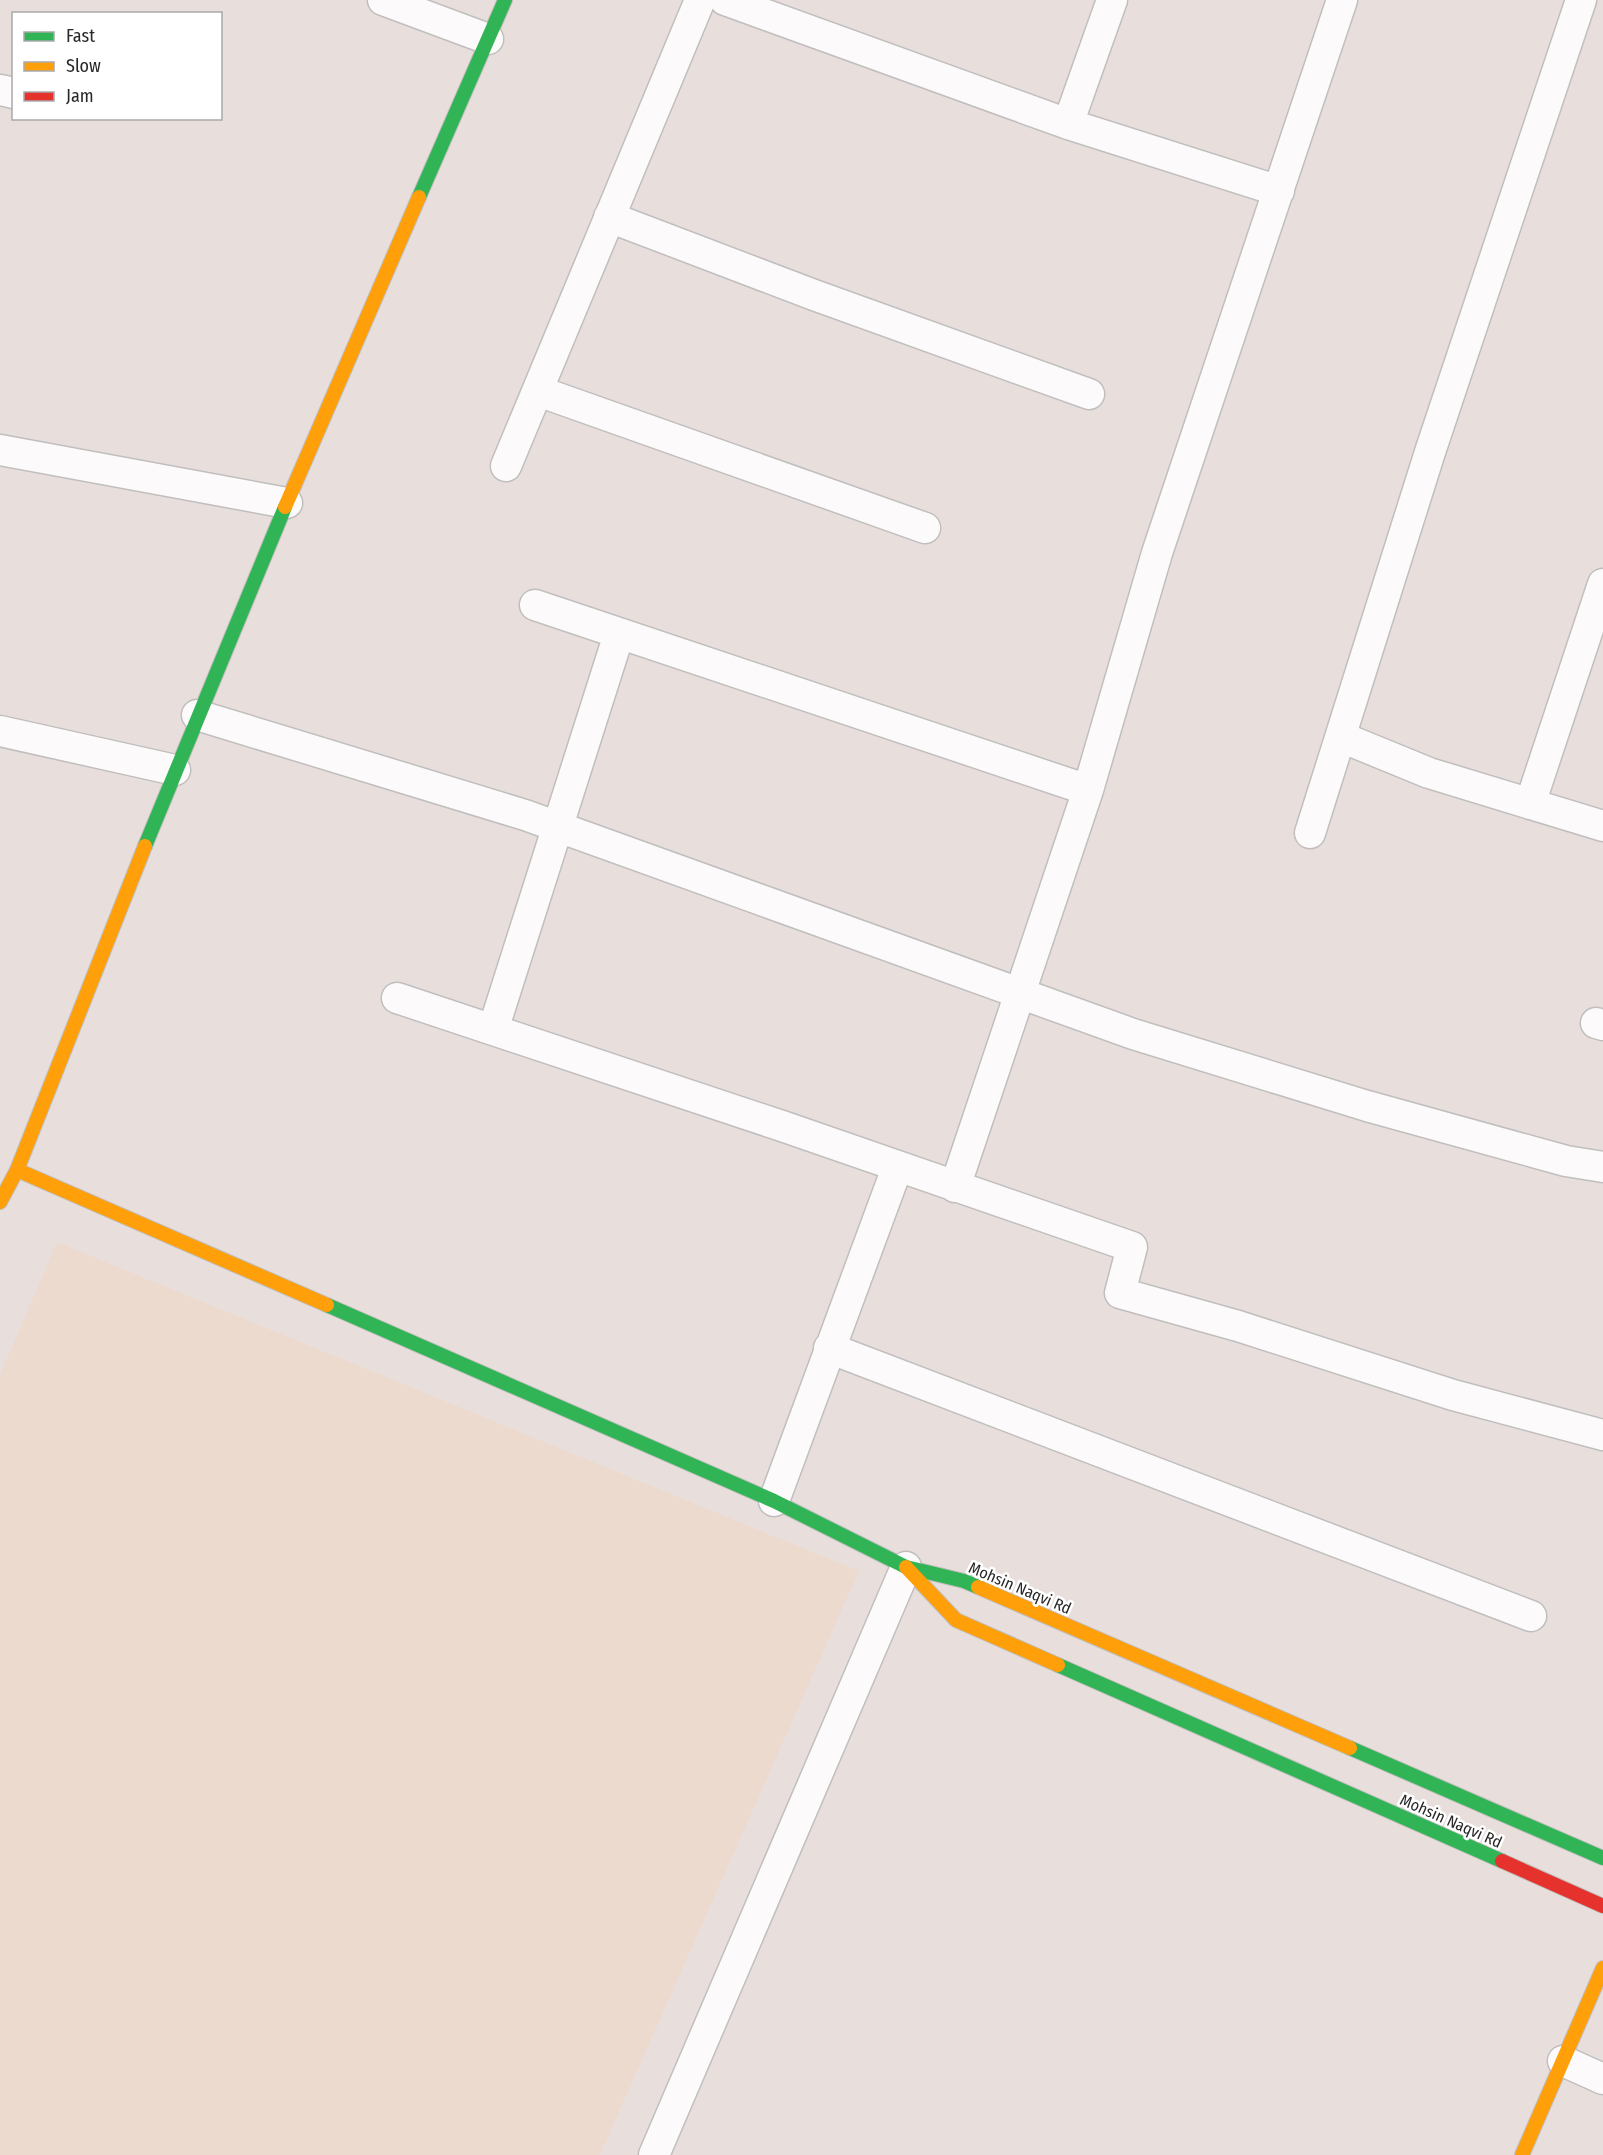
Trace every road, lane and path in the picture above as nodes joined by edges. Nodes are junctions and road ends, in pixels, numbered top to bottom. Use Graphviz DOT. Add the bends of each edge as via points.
graph roads {
  1 [pos="383,0"];
  2 [pos="505,0"];
  3 [pos="700,0"];
  4 [pos="725,0"];
  5 [pos="1112,0"];
  6 [pos="1342,0"];
  7 [pos="1581,0"];
  8 [pos="488,39"];
  9 [pos="1068,124"];
  10 [pos="1279,191"];
  11 [pos="609,217"];
  12 [pos="538,391"];
  13 [pos="1089,394"];
  14 [pos="0,450"];
  15 [pos="506,466"];
  16 [pos="286,503"];
  17 [pos="924,528"];
  18 [pos="1603,584"];
  19 [pos="535,605"];
  20 [pos="619,634"];
  21 [pos="197,715"];
  22 [pos="0,731"];
  23 [pos="1341,737"];
  24 [pos="175,770"];
  25 [pos="1088,790"];
  26 [pos="1530,804"];
  27 [pos="557,826"];
  28 [pos="1603,826"];
  29 [pos="1310,833"];
  30 [pos="1020,993"];
  31 [pos="397,998"];
  32 [pos="493,1030"];
  33 [pos="8,1167"];
  34 [pos="1603,1167"];
  35 [pos="897,1168"];
  36 [pos="955,1187"];
  37 [pos="0,1202"];
  38 [pos="830,1348"];
  39 [pos="1603,1435"];
  40 [pos="774,1501"];
  41 [pos="906,1567"];
  42 [pos="1531,1616"];
  43 [pos="1603,1858"];
  44 [pos="1603,1906"];
  45 [pos="1603,1968"];
  46 [pos="1563,2061"];
  47 [pos="1603,2079"];
  48 [pos="654,2155"];
  49 [pos="1522,2155"];
  1 -- 8 [label="street"];
  2 -- 8 [label="street"];
  3 -- 11 [label="street"];
  4 -- 9 [label="street"];
  5 -- 9 [label="street"];
  6 -- 10 [label="street"];
  7 -- 23 [label="street" via="1430,452"];
  8 -- 16 [label="street"];
  9 -- 10 [label="street"];
  10 -- 25 [label="street" via="1157,553"];
  11 -- 12 [label="street"];
  11 -- 13 [label="street" via="814,296"];
  12 -- 15 [label="street"];
  12 -- 17 [label="street"];
  14 -- 16 [label="street"];
  16 -- 21 [label="street"];
  18 -- 26 [label="street"];
  19 -- 20 [label="street"];
  20 -- 25 [label="street"];
  20 -- 27 [label="street"];
  21 -- 24 [label="street"];
  21 -- 27 [label="street"];
  22 -- 24 [label="street"];
  23 -- 26 [label="street" via="1429,773"];
  23 -- 29 [label="street"];
  24 -- 33 [label="street"];
  25 -- 30 [label="street"];
  26 -- 28 [label="street"];
  27 -- 30 [label="street"];
  27 -- 32 [label="street"];
  30 -- 34 [label="street" via="1133,1034 1367,1106 1566,1161"];
  30 -- 36 [label="street"];
  31 -- 32 [label="street"];
  32 -- 35 [label="street"];
  33 -- 37 [label="street"];
  33 -- 40 [label="street"];
  35 -- 36 [label="street"];
  35 -- 38 [label="street"];
  36 -- 39 [label="street" via="1132,1247 1120,1293 1238,1326 1453,1395"];
  38 -- 40 [label="street"];
  38 -- 42 [label="street"];
  40 -- 41 [label="street"];
  41 -- 43 [label="street, Mohsin Naqvi Rd" via="964,1581"];
  41 -- 44 [label="street, Mohsin Naqvi Rd" via="956,1620"];
  41 -- 48 [label="street"];
  45 -- 46 [label="street"];
  46 -- 47 [label="street"];
  46 -- 49 [label="street"];
}
